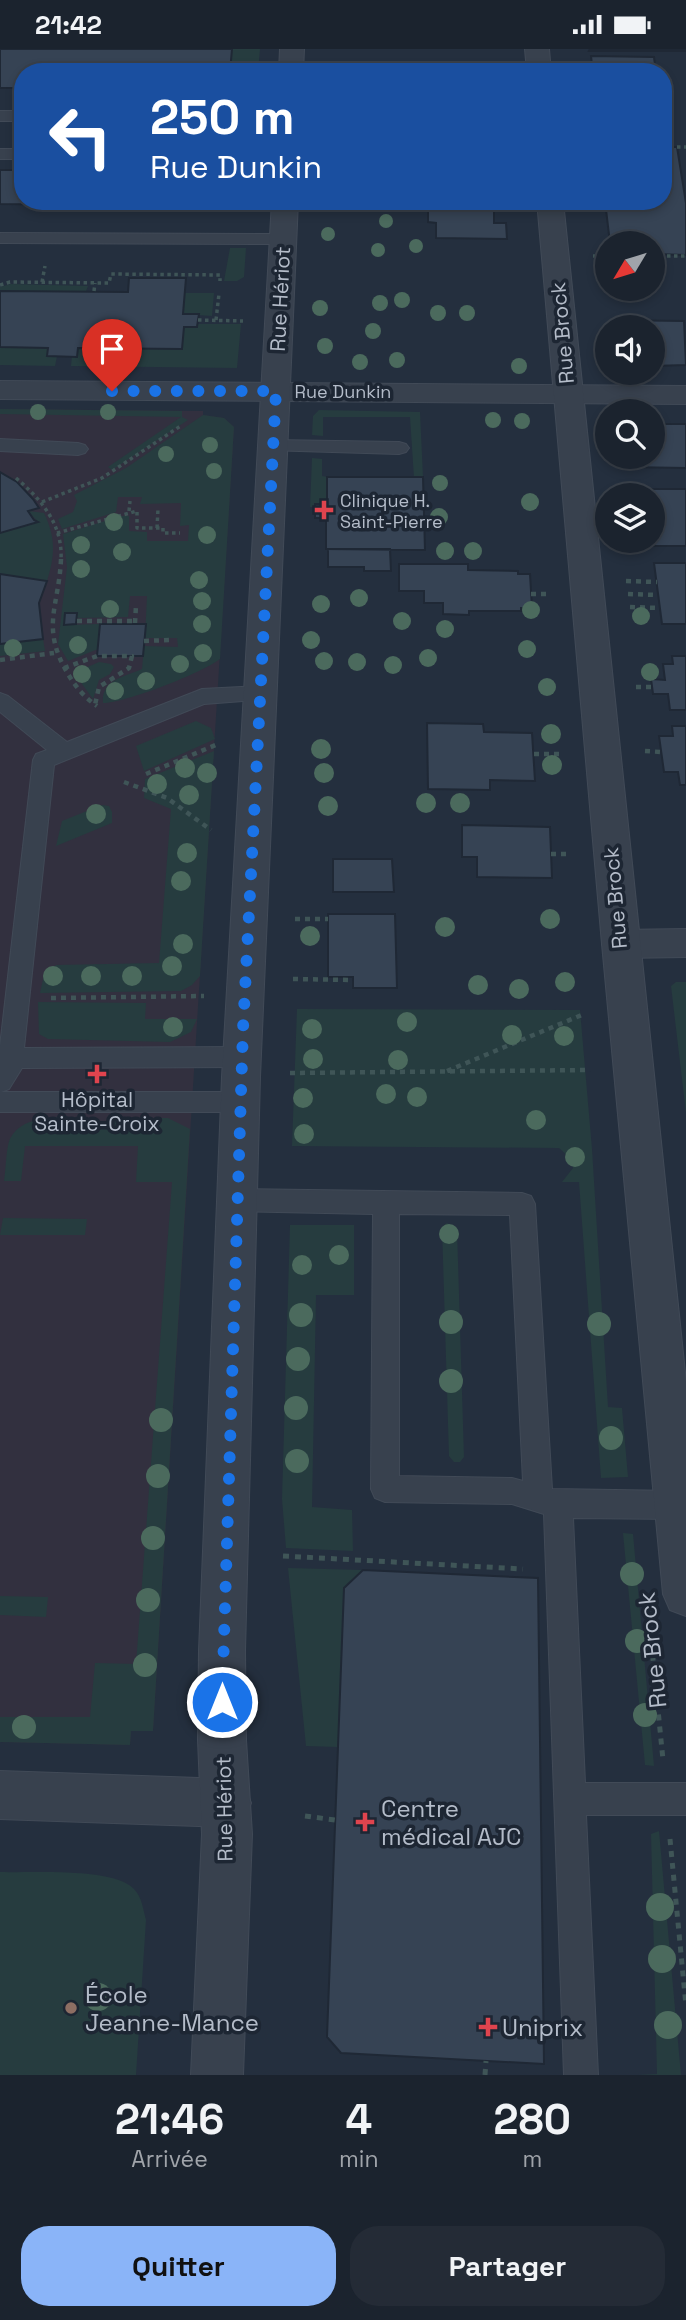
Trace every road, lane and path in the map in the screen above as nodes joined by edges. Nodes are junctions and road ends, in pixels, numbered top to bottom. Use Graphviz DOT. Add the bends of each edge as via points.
graph roads {
  1 [pos="285,210"];
  2 [pos="551,210"];
  3 [pos="0,238"];
  4 [pos="283,239"];
  5 [pos="586,256"];
  6 [pos="595,256"];
  7 [pos="665,256"];
  8 [pos="686,256"];
  9 [pos="220,281"];
  10 [pos="95,283"];
  11 [pos="0,285"];
  12 [pos="94,291"];
  13 [pos="219,294"];
  14 [pos="198,320"];
  15 [pos="216,320"];
  16 [pos="246,321"];
  17 [pos="0,390"];
  18 [pos="276,391"];
  19 [pos="567,393"];
  20 [pos="686,395"];
  21 [pos="188,420"];
  22 [pos="0,446"];
  23 [pos="273,446"];
  24 [pos="399,448"];
  25 [pos="78,449"];
  26 [pos="8,473"];
  27 [pos="130,501"];
  28 [pos="42,502"];
  29 [pos="158,509"];
  30 [pos="129,512"];
  31 [pos="157,528"];
  32 [pos="57,533"];
  33 [pos="180,533"];
  34 [pos="622,581"];
  35 [pos="657,582"];
  36 [pos="531,594"];
  37 [pos="551,594"];
  38 [pos="623,594"];
  39 [pos="659,594"];
  40 [pos="136,605"];
  41 [pos="625,607"];
  42 [pos="660,608"];
  43 [pos="77,621"];
  44 [pos="144,641"];
  45 [pos="169,641"];
  46 [pos="54,653"];
  47 [pos="0,660"];
  48 [pos="64,668"];
  49 [pos="633,687"];
  50 [pos="653,687"];
  51 [pos="260,694"];
  52 [pos="0,701"];
  53 [pos="95,705"];
  54 [pos="102,707"];
  55 [pos="219,743"];
  56 [pos="639,751"];
  57 [pos="64,752"];
  58 [pos="661,752"];
  59 [pos="534,754"];
  60 [pos="564,754"];
  61 [pos="146,774"];
  62 [pos="124,782"];
  63 [pos="214,832"];
  64 [pos="551,854"];
  65 [pos="572,854"];
  66 [pos="295,919"];
  67 [pos="328,919"];
  68 [pos="686,943"];
  69 [pos="620,944"];
  70 [pos="293,979"];
  71 [pos="353,980"];
  72 [pos="204,996"];
  73 [pos="38,998"];
  74 [pos="585,1014"];
  75 [pos="6,1057"];
  76 [pos="243,1057"];
  77 [pos="591,1070"];
  78 [pos="442,1072"];
  79 [pos="290,1073"];
  80 [pos="0,1082"];
  81 [pos="240,1102"];
  82 [pos="0,1103"];
  83 [pos="237,1200"];
  84 [pos="387,1203"];
  85 [pos="677,1422"];
  86 [pos="548,1501"];
  87 [pos="677,1505"];
  88 [pos="283,1556"];
  89 [pos="485,1567"];
  90 [pos="526,1569"];
  91 [pos="485,1576"];
  92 [pos="686,1585"];
  93 [pos="648,1618"];
  94 [pos="663,1767"];
  95 [pos="0,1795"];
  96 [pos="570,1799"];
  97 [pos="686,1799"];
  98 [pos="227,1803"];
  99 [pos="305,1816"];
  100 [pos="335,1820"];
  101 [pos="670,1830"];
  102 [pos="686,2006"];
  103 [pos="486,2061"];
  104 [pos="217,2075"];
  105 [pos="485,2075"];
  106 [pos="581,2075"];
  1 -- 4 [label="street, Rue Hériot"];
  2 -- 19 [label="street, Rue Brock"];
  3 -- 4 [label="lane"];
  4 -- 18 [label="street, Rue Hériot"];
  5 -- 6 [label="path"];
  7 -- 8 [label="path"];
  9 -- 10 [label="path" via="220,275 111,274 109,283"];
  10 -- 11 [label="path"];
  10 -- 12 [label="path"];
  13 -- 15 [label="path"];
  14 -- 15 [label="path"];
  15 -- 16 [label="path"];
  17 -- 18 [label="street, Rue Dunkin"];
  18 -- 19 [label="street, Rue Dunkin"];
  18 -- 23 [label="street, Rue Hériot"];
  19 -- 20 [label="street, Rue Dunkin"];
  19 -- 69 [label="street, Rue Brock"];
  21 -- 28 [label="path" via="112,473"];
  22 -- 25 [label="lane"];
  23 -- 24 [label="lane"];
  23 -- 51 [label="street, Rue Hériot"];
  26 -- 28 [label="path"];
  27 -- 30 [label="path"];
  28 -- 32 [label="path"];
  29 -- 31 [label="path"];
  30 -- 31 [label="path" via="136,511 136,528"];
  30 -- 32 [label="path"];
  31 -- 33 [label="path" via="163,528 163,533"];
  32 -- 46 [label="path" via="59,575 50,631"];
  34 -- 35 [label="path"];
  36 -- 37 [label="path"];
  38 -- 39 [label="path"];
  40 -- 43 [label="path" via="134,624"];
  41 -- 42 [label="path"];
  44 -- 45 [label="path"];
  46 -- 47 [label="path"];
  46 -- 48 [label="path"];
  48 -- 53 [label="path"];
  48 -- 53 [label="path" via="97,656 132,656 130,668 99,687"];
  49 -- 50 [label="path"];
  51 -- 57 [label="lane" via="202,697"];
  51 -- 76 [label="street, Rue Hériot"];
  52 -- 57 [label="lane"];
  53 -- 54 [label="path"];
  55 -- 61 [label="path"];
  56 -- 58 [label="path"];
  57 -- 75 [label="lane" via="44,760"];
  59 -- 60 [label="path"];
  62 -- 63 [label="path" via="167,797"];
  64 -- 65 [label="path"];
  66 -- 67 [label="path"];
  68 -- 69 [label="street"];
  69 -- 85 [label="street, Rue Brock"];
  70 -- 71 [label="path"];
  72 -- 73 [label="path"];
  74 -- 78 [label="path"];
  75 -- 76 [label="lane"];
  75 -- 80 [label="lane" via="10,1067"];
  76 -- 81 [label="street, Rue Hériot"];
  77 -- 78 [label="path"];
  78 -- 79 [label="path"];
  81 -- 82 [label="lane"];
  81 -- 83 [label="street, Rue Hériot"];
  83 -- 84 [label="lane"];
  83 -- 98 [label="street, Rue Hériot" via="222,1651"];
  84 -- 86 [label="lane" via="522,1204"];
  84 -- 86 [label="lane" via="385,1489 512,1491"];
  85 -- 87 [label="street, Rue Brock"];
  86 -- 87 [label="lane"];
  86 -- 96 [label="lane"];
  87 -- 92 [label="street, Rue Brock"];
  88 -- 89 [label="path"];
  89 -- 90 [label="path"];
  89 -- 91 [label="path"];
  93 -- 94 [label="path, Rue Brock"];
  95 -- 98 [label="street"];
  96 -- 97 [label="lane"];
  96 -- 106 [label="lane"];
  98 -- 104 [label="street, Rue Hériot"];
  99 -- 100 [label="path"];
  101 -- 102 [label="path"];
  103 -- 105 [label="path"];
}
